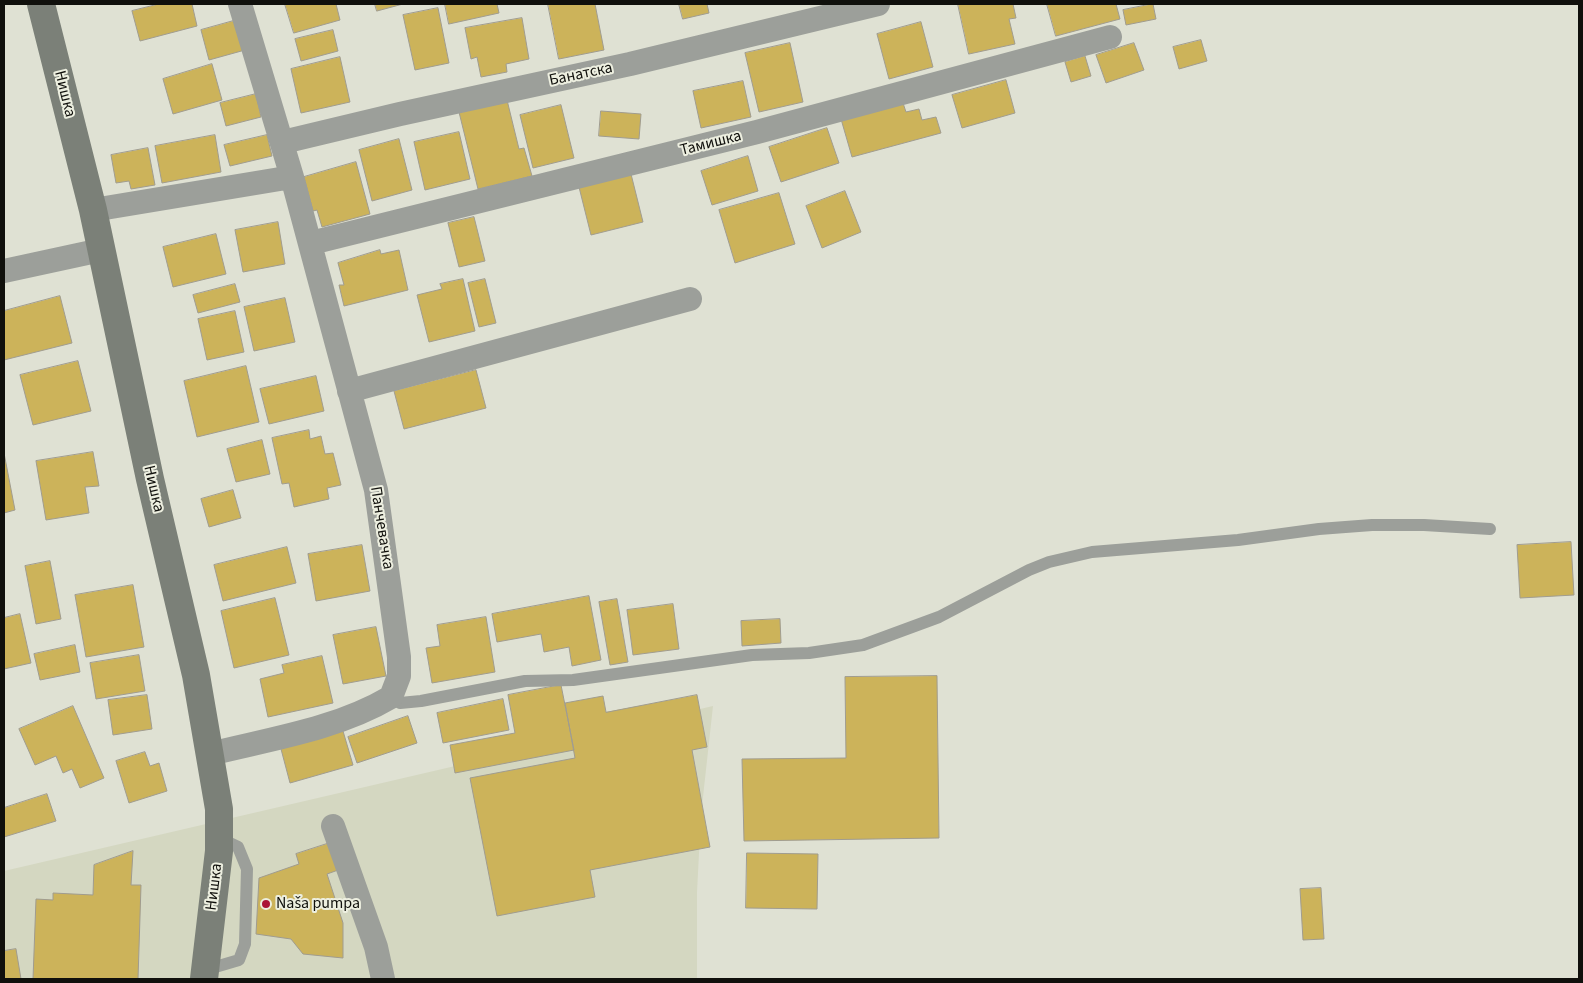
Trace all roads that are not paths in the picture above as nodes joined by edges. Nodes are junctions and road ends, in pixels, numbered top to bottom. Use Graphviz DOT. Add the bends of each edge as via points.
graph roads {
  1 [pos="41,4"];
  2 [pos="240,4"];
  3 [pos="878,4"];
  4 [pos="1110,37"];
  5 [pos="283,142"];
  6 [pos="292,177"];
  7 [pos="93,210"];
  8 [pos="312,243"];
  9 [pos="101,250"];
  10 [pos="4,271"];
  11 [pos="690,299"];
  12 [pos="349,391"];
  13 [pos="1490,529"];
  14 [pos="391,697"];
  15 [pos="210,754"];
  16 [pos="333,826"];
  17 [pos="219,838"];
  18 [pos="204,975"];
  19 [pos="383,979"];
  1 -- 7 [label="main road, Нишка"];
  2 -- 5 [label="street, Панчевачка"];
  3 -- 5 [label="street, Банатска"];
  4 -- 8 [label="street, Тамишка" via="757,132"];
  5 -- 6 [label="street, Панчевачка"];
  6 -- 7 [label="street"];
  6 -- 8 [label="street, Панчевачка"];
  7 -- 9 [label="main road, Нишка"];
  8 -- 12 [label="street, Панчевачка"];
  9 -- 10 [label="street"];
  9 -- 15 [label="main road, Нишка" via="196,675"];
  11 -- 12 [label="street"];
  12 -- 14 [label="street, Панчевачка" via="376,490 382,525 399,657 398,676"];
  13 -- 14 [label="lane" via="1372,525 1092,552 1036,567 939,617 863,645 809,653 752,655 572,680 525,681 421,701 400,703"];
  14 -- 15 [label="street" via="372,708 331,722"];
  15 -- 17 [label="main road, Нишка" via="220,809"];
  16 -- 19 [label="street" via="376,946"];
  17 -- 18 [label="main road, Нишка"];
  17 -- 18 [label="lane" via="238,847 247,869 245,944 239,960"];
}
